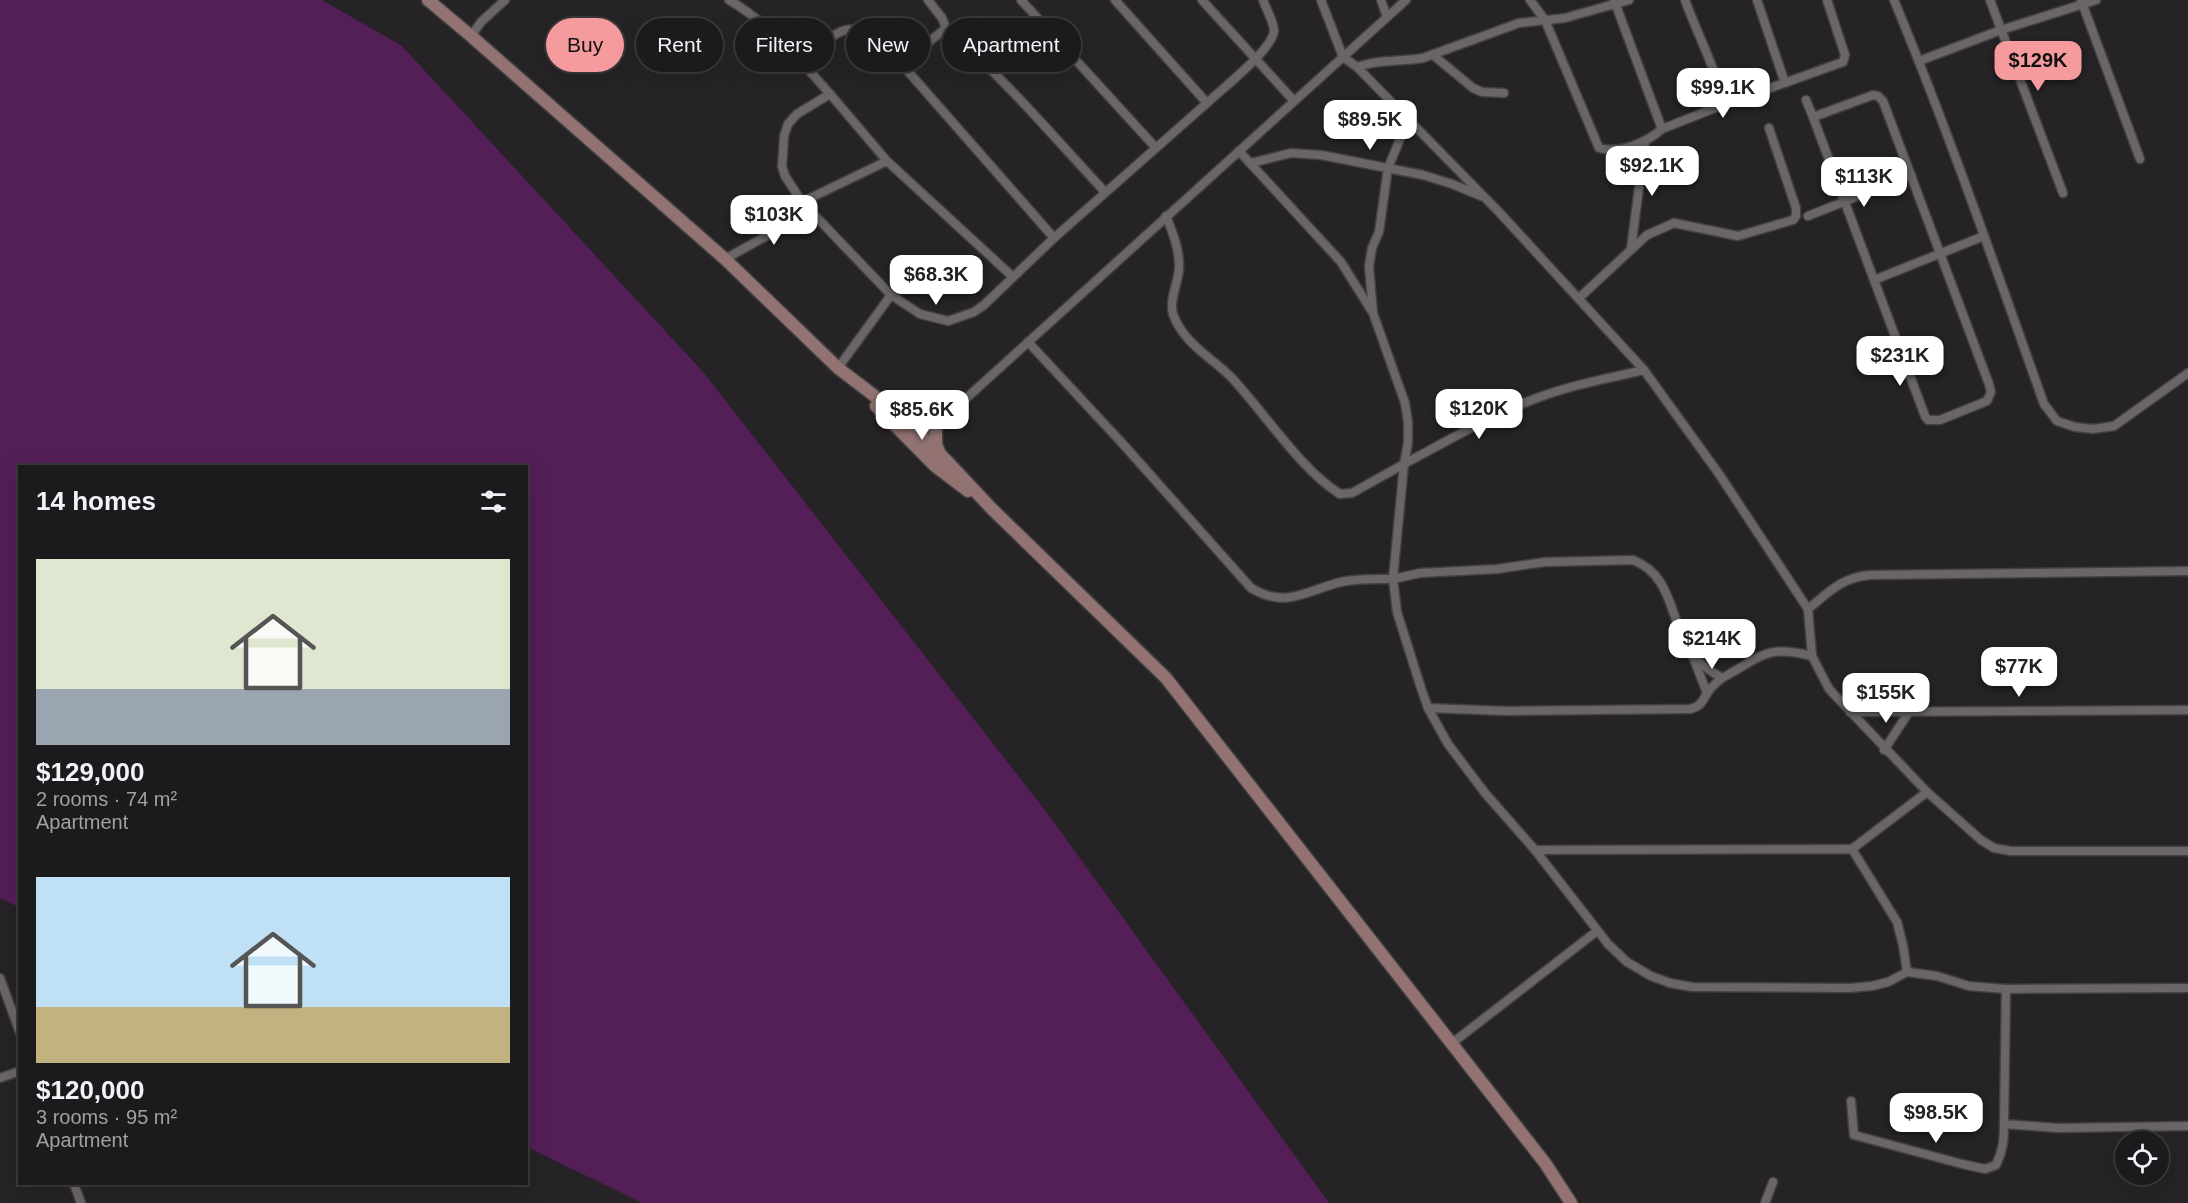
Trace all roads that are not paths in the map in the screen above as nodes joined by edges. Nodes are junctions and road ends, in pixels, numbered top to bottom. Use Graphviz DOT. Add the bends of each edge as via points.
graph roads {
  1 [pos="428,0"];
  2 [pos="505,0"];
  3 [pos="729,0"];
  4 [pos="928,0"];
  5 [pos="1021,0"];
  6 [pos="1115,0"];
  7 [pos="1202,0"];
  8 [pos="1263,0"];
  9 [pos="1321,0"];
  10 [pos="1381,0"];
  11 [pos="1406,0"];
  12 [pos="1530,0"];
  13 [pos="1629,0"];
  14 [pos="1685,0"];
  15 [pos="1757,0"];
  16 [pos="1827,0"];
  17 [pos="1894,0"];
  18 [pos="1989,0"];
  19 [pos="2096,0"];
  20 [pos="2081,2"];
  21 [pos="1615,3"];
  22 [pos="1388,17"];
  23 [pos="757,18"];
  24 [pos="942,18"];
  25 [pos="1545,20"];
  26 [pos="2001,30"];
  27 [pos="942,31"];
  28 [pos="471,36"];
  29 [pos="930,41"];
  30 [pos="1433,55"];
  31 [pos="1343,57"];
  32 [pos="1256,59"];
  33 [pos="1919,61"];
  34 [pos="1357,67"];
  35 [pos="810,72"];
  36 [pos="909,72"];
  37 [pos="994,72"];
  38 [pos="1785,82"];
  39 [pos="1503,93"];
  40 [pos="830,94"];
  41 [pos="1806,99"];
  42 [pos="1294,101"];
  43 [pos="1207,103"];
  44 [pos="1725,104"];
  45 [pos="1406,116"];
  46 [pos="1813,117"];
  47 [pos="1769,128"];
  48 [pos="1662,129"];
  49 [pos="1645,141"];
  50 [pos="1156,148"];
  51 [pos="1239,151"];
  52 [pos="2140,159"];
  53 [pos="887,161"];
  54 [pos="1251,163"];
  55 [pos="1388,168"];
  56 [pos="1911,175"];
  57 [pos="1105,192"];
  58 [pos="2063,193"];
  59 [pos="1484,197"];
  60 [pos="802,202"];
  61 [pos="1844,202"];
  62 [pos="811,212"];
  63 [pos="1166,216"];
  64 [pos="1808,216"];
  65 [pos="1984,236"];
  66 [pos="1054,238"];
  67 [pos="1631,249"];
  68 [pos="1941,254"];
  69 [pos="725,260"];
  70 [pos="1013,277"];
  71 [pos="1874,280"];
  72 [pos="891,295"];
  73 [pos="1580,298"];
  74 [pos="1373,313"];
  75 [pos="1028,342"];
  76 [pos="838,368"];
  77 [pos="1644,370"];
  78 [pos="2188,373"];
  79 [pos="858,384"];
  80 [pos="907,424"];
  81 [pos="936,425"];
  82 [pos="918,442"];
  83 [pos="940,454"];
  84 [pos="1404,464"];
  85 [pos="992,509"];
  86 [pos="2188,571"];
  87 [pos="1393,579"];
  88 [pos="1808,609"];
  89 [pos="1693,656"];
  90 [pos="1812,656"];
  91 [pos="1722,678"];
  92 [pos="1707,693"];
  93 [pos="1428,708"];
  94 [pos="2188,710"];
  95 [pos="1850,712"];
  96 [pos="1909,712"];
  97 [pos="1884,750"];
  98 [pos="1926,792"];
  99 [pos="1852,849"];
  100 [pos="1535,850"];
  101 [pos="2188,851"];
  102 [pos="1597,931"];
  103 [pos="1907,972"];
  104 [pos="0,978"];
  105 [pos="2188,988"];
  106 [pos="2006,989"];
  107 [pos="18,1028"];
  108 [pos="1451,1044"];
  109 [pos="18,1072"];
  110 [pos="0,1078"];
  111 [pos="1851,1101"];
  112 [pos="2004,1124"];
  113 [pos="2188,1126"];
  114 [pos="1773,1182"];
  115 [pos="74,1185"];
  116 [pos="81,1203"];
  117 [pos="1571,1203"];
  118 [pos="1765,1203"];
  1 -- 28 [label="street"];
  2 -- 28 [label="street"];
  3 -- 23 [label="street"];
  4 -- 24 [label="street"];
  5 -- 50 [label="street"];
  6 -- 43 [label="street"];
  7 -- 32 [label="street"];
  8 -- 32 [label="street" via="1274,32"];
  9 -- 31 [label="street"];
  10 -- 22 [label="street"];
  11 -- 22 [label="street"];
  12 -- 25 [label="street"];
  13 -- 21 [label="street"];
  14 -- 44 [label="street"];
  15 -- 38 [label="street"];
  16 -- 38 [label="street" via="1845,55 1843,62"];
  17 -- 33 [label="street"];
  18 -- 26 [label="street"];
  19 -- 20 [label="street"];
  20 -- 26 [label="street"];
  20 -- 52 [label="street"];
  21 -- 25 [label="street"];
  21 -- 48 [label="street"];
  22 -- 31 [label="street"];
  25 -- 30 [label="street" via="1520,23"];
  25 -- 49 [label="street" via="1599,148 1613,150"];
  26 -- 33 [label="street"];
  26 -- 58 [label="street"];
  27 -- 29 [label="street"];
  28 -- 69 [label="street"];
  30 -- 34 [label="street"];
  30 -- 39 [label="street" via="1473,88"];
  31 -- 34 [label="street"];
  31 -- 42 [label="street"];
  32 -- 42 [label="street"];
  32 -- 43 [label="street"];
  33 -- 65 [label="street"];
  34 -- 45 [label="street"];
  35 -- 40 [label="street"];
  36 -- 66 [label="street"];
  37 -- 57 [label="street"];
  38 -- 44 [label="street"];
  40 -- 53 [label="street"];
  40 -- 60 [label="street" via="797,114 784,136 782,166"];
  41 -- 46 [label="street"];
  42 -- 51 [label="street"];
  43 -- 50 [label="street"];
  44 -- 48 [label="street"];
  45 -- 55 [label="street"];
  45 -- 59 [label="street"];
  46 -- 56 [label="street" via="1867,96 1878,96"];
  46 -- 61 [label="street"];
  47 -- 67 [label="street" via="1796,208 1792,220 1738,236 1674,223"];
  48 -- 49 [label="street"];
  49 -- 67 [label="street"];
  50 -- 57 [label="street"];
  51 -- 54 [label="street"];
  51 -- 63 [label="street"];
  53 -- 60 [label="street"];
  53 -- 70 [label="street"];
  54 -- 55 [label="street" via="1291,153 1321,154"];
  54 -- 74 [label="street" via="1341,262"];
  55 -- 59 [label="street" via="1452,184"];
  55 -- 74 [label="street" via="1369,266"];
  56 -- 61 [label="street"];
  56 -- 68 [label="street"];
  57 -- 66 [label="street"];
  59 -- 73 [label="street"];
  60 -- 62 [label="street"];
  61 -- 64 [label="street"];
  61 -- 71 [label="street"];
  62 -- 69 [label="street"];
  62 -- 72 [label="street"];
  63 -- 75 [label="street"];
  63 -- 84 [label="street" via="1179,261 1172,302 1178,324 1195,346 1230,376 1309,467 1346,495"];
  65 -- 68 [label="street"];
  65 -- 78 [label="street" via="2044,404 2057,421 2093,429 2114,426"];
  66 -- 70 [label="street"];
  67 -- 73 [label="street"];
  68 -- 71 [label="street"];
  68 -- 71 [label="street" via="1991,392 1987,401 1940,420 1928,420 1925,416"];
  69 -- 76 [label="street"];
  70 -- 72 [label="street" via="975,312 948,321 920,315"];
  72 -- 76 [label="street"];
  73 -- 77 [label="street"];
  74 -- 84 [label="street" via="1405,403 1408,443"];
  75 -- 81 [label="street"];
  75 -- 87 [label="street" via="1251,588 1278,599 1343,582"];
  76 -- 79 [label="street"];
  77 -- 84 [label="street" via="1536,398"];
  77 -- 88 [label="street"];
  79 -- 80 [label="street"];
  79 -- 82 [label="street"];
  80 -- 81 [label="street"];
  80 -- 82 [label="street"];
  81 -- 82 [label="street"];
  81 -- 83 [label="street"];
  82 -- 83 [label="street"];
  82 -- 85 [label="street" via="935,466"];
  83 -- 85 [label="street"];
  84 -- 87 [label="street"];
  85 -- 108 [label="street" via="1166,678"];
  86 -- 88 [label="street" via="1862,576 1841,582"];
  87 -- 89 [label="street" via="1419,573 1545,562 1633,560 1658,577"];
  87 -- 93 [label="street" via="1397,612"];
  88 -- 90 [label="street"];
  89 -- 91 [label="street"];
  89 -- 92 [label="street"];
  90 -- 91 [label="street" via="1779,650 1753,658"];
  90 -- 95 [label="street" via="1828,688"];
  91 -- 92 [label="street"];
  92 -- 93 [label="street" via="1698,707 1690,709"];
  93 -- 100 [label="street" via="1448,744"];
  94 -- 96 [label="street"];
  95 -- 96 [label="street"];
  95 -- 97 [label="street"];
  96 -- 97 [label="street"];
  97 -- 98 [label="street"];
  98 -- 99 [label="street"];
  98 -- 101 [label="street" via="1994,848"];
  99 -- 100 [label="street"];
  99 -- 103 [label="street" via="1897,922"];
  100 -- 102 [label="street"];
  102 -- 103 [label="street" via="1627,962 1651,976 1692,987 1872,987"];
  102 -- 108 [label="street"];
  103 -- 106 [label="street" via="1969,986"];
  104 -- 107 [label="street"];
  105 -- 106 [label="street"];
  106 -- 112 [label="street"];
  108 -- 117 [label="street" via="1545,1163"];
  109 -- 110 [label="street"];
  111 -- 112 [label="street" via="1854,1135 1985,1168 1996,1165 2001,1154"];
  112 -- 113 [label="street" via="2058,1128"];
  114 -- 118 [label="street"];
  115 -- 116 [label="street"];
}
